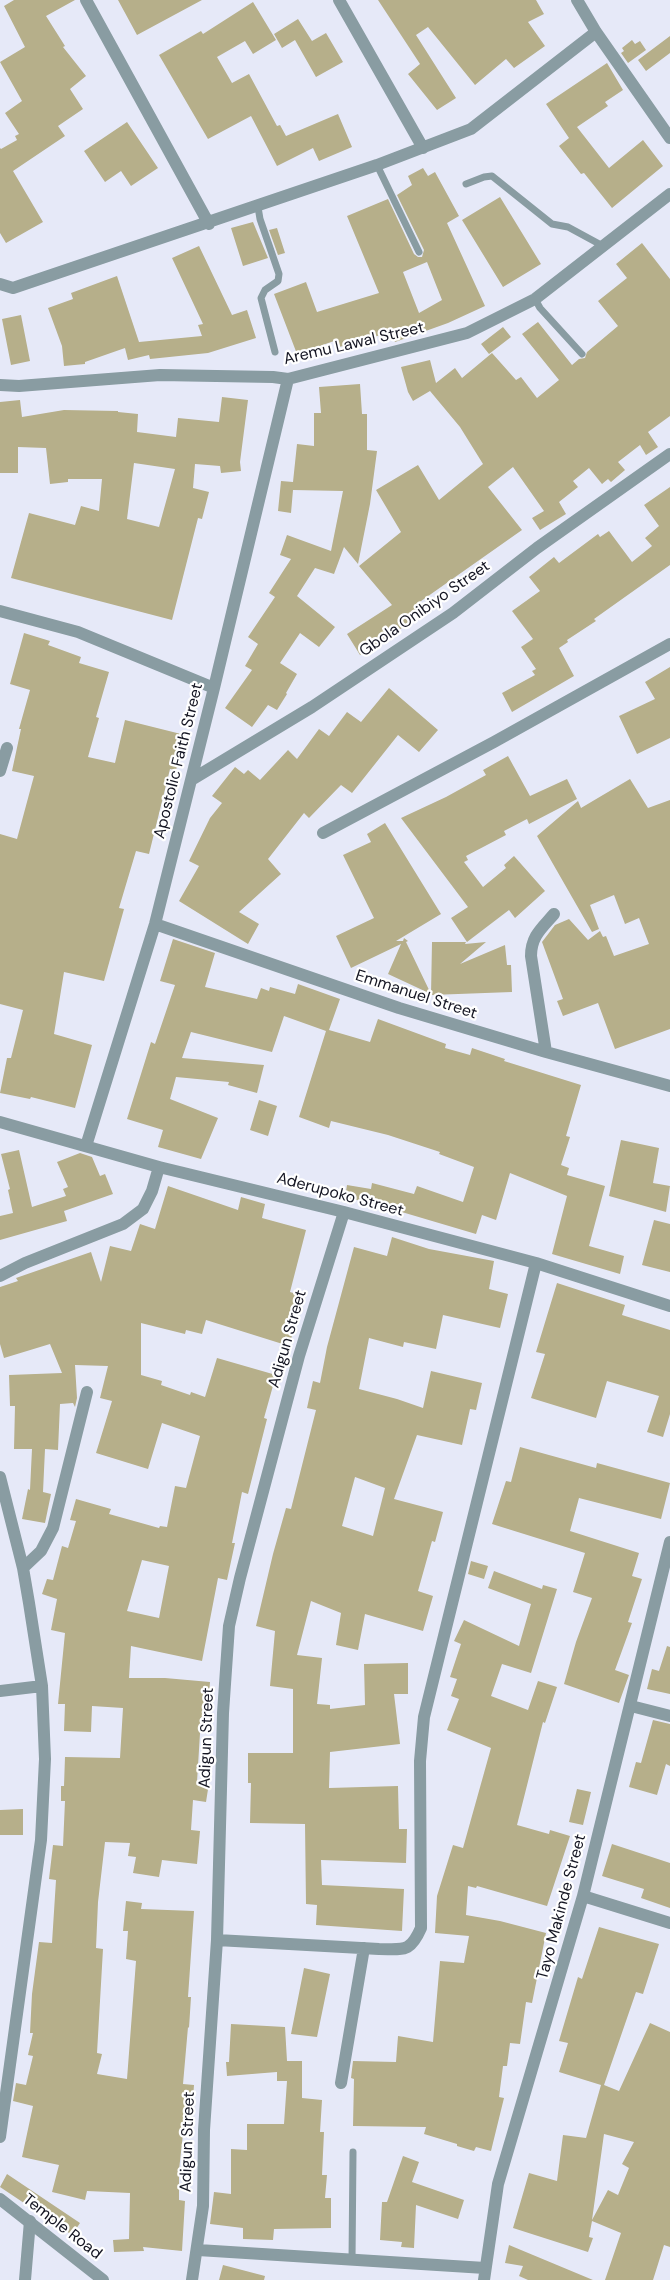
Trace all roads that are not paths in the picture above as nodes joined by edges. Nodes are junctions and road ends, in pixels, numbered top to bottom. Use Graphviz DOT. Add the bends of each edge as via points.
graph roads {
  1 [pos="86,0"];
  2 [pos="339,0"];
  3 [pos="577,0"];
  4 [pos="596,32"];
  5 [pos="670,138"];
  6 [pos="423,148"];
  7 [pos="378,165"];
  8 [pos="466,184"];
  9 [pos="670,194"];
  10 [pos="258,207"];
  11 [pos="208,224"];
  12 [pos="604,246"];
  13 [pos="419,252"];
  14 [pos="0,284"];
  15 [pos="535,299"];
  16 [pos="275,352"];
  17 [pos="582,354"];
  18 [pos="288,380"];
  19 [pos="0,385"];
  20 [pos="670,454"];
  21 [pos="0,611"];
  22 [pos="670,644"];
  23 [pos="214,688"];
  24 [pos="7,748"];
  25 [pos="0,770"];
  26 [pos="191,780"];
  27 [pos="323,833"];
  28 [pos="554,914"];
  29 [pos="155,924"];
  30 [pos="546,1052"];
  31 [pos="670,1086"];
  32 [pos="0,1122"];
  33 [pos="86,1146"];
  34 [pos="159,1166"];
  35 [pos="344,1212"];
  36 [pos="536,1263"];
  37 [pos="0,1276"];
  38 [pos="670,1306"];
  39 [pos="87,1392"];
  40 [pos="0,1481"];
  41 [pos="670,1542"];
  42 [pos="23,1568"];
  43 [pos="42,1686"];
  44 [pos="0,1691"];
  45 [pos="631,1706"];
  46 [pos="670,1716"];
  47 [pos="583,1896"];
  48 [pos="670,1923"];
  49 [pos="217,1940"];
  50 [pos="364,1948"];
  51 [pos="341,2083"];
  52 [pos="0,2137"];
  53 [pos="353,2152"];
  54 [pos="0,2200"];
  55 [pos="30,2221"];
  56 [pos="198,2250"];
  57 [pos="352,2261"];
  58 [pos="485,2274"];
  59 [pos="25,2280"];
  60 [pos="103,2280"];
  61 [pos="192,2280"];
  1 -- 11 [label="street"];
  2 -- 6 [label="street"];
  3 -- 4 [label="street"];
  4 -- 5 [label="street"];
  4 -- 6 [label="street" via="471,128"];
  6 -- 7 [label="street"];
  7 -- 10 [label="street"];
  7 -- 13 [label="lane"];
  8 -- 12 [label="lane" via="492,176 552,224 568,227"];
  9 -- 12 [label="street, Aremu Lawal Street"];
  10 -- 11 [label="street"];
  10 -- 16 [label="lane" via="279,274 278,281 265,290 261,298"];
  11 -- 14 [label="street" via="13,288"];
  12 -- 15 [label="street, Aremu Lawal Street"];
  15 -- 17 [label="lane"];
  15 -- 18 [label="street, Aremu Lawal Street" via="467,333"];
  18 -- 19 [label="street, Aremu Lawal Street" via="160,375"];
  18 -- 23 [label="street, Apostolic Faith Street"];
  20 -- 26 [label="street, Gbola Onibiyo Street" via="537,548 453,613 312,707"];
  21 -- 23 [label="street" via="78,632"];
  22 -- 27 [label="street"];
  23 -- 26 [label="street, Apostolic Faith Street"];
  24 -- 25 [label="street"];
  26 -- 29 [label="street, Apostolic Faith Street"];
  28 -- 30 [label="street" via="535,934 531,944"];
  29 -- 30 [label="street, Emmanuel Street" via="399,1008"];
  29 -- 33 [label="street, Apostolic Faith Street"];
  30 -- 31 [label="street, Emmanuel Street"];
  32 -- 33 [label="street, Aderupoko Street"];
  33 -- 34 [label="street, Aderupoko Street"];
  34 -- 35 [label="street, Aderupoko Street"];
  34 -- 37 [label="street" via="152,1191 142,1208 123,1224"];
  35 -- 36 [label="street, Aderupoko Street"];
  35 -- 49 [label="street, Adigun Street" via="299,1356 229,1626 223,1713"];
  36 -- 38 [label="street, Aderupoko Street"];
  36 -- 50 [label="street" via="424,1717 420,1761 421,1928 414,1943 402,1949"];
  39 -- 42 [label="street" via="53,1528 41,1551"];
  40 -- 42 [label="street"];
  41 -- 45 [label="street, Tayo Makinde Street"];
  42 -- 43 [label="street"];
  43 -- 44 [label="street"];
  43 -- 52 [label="street" via="45,1759 41,1840"];
  45 -- 46 [label="street"];
  45 -- 47 [label="street, Tayo Makinde Street"];
  47 -- 48 [label="street"];
  47 -- 58 [label="street, Tayo Makinde Street" via="498,2184"];
  49 -- 50 [label="street"];
  49 -- 56 [label="street, Adigun Street"];
  50 -- 51 [label="street"];
  53 -- 57 [label="lane"];
  54 -- 55 [label="street, Temple Road"];
  55 -- 59 [label="street"];
  55 -- 60 [label="street, Temple Road"];
  56 -- 57 [label="street"];
  56 -- 61 [label="street, Adigun Street"];
  57 -- 58 [label="street"];
}
